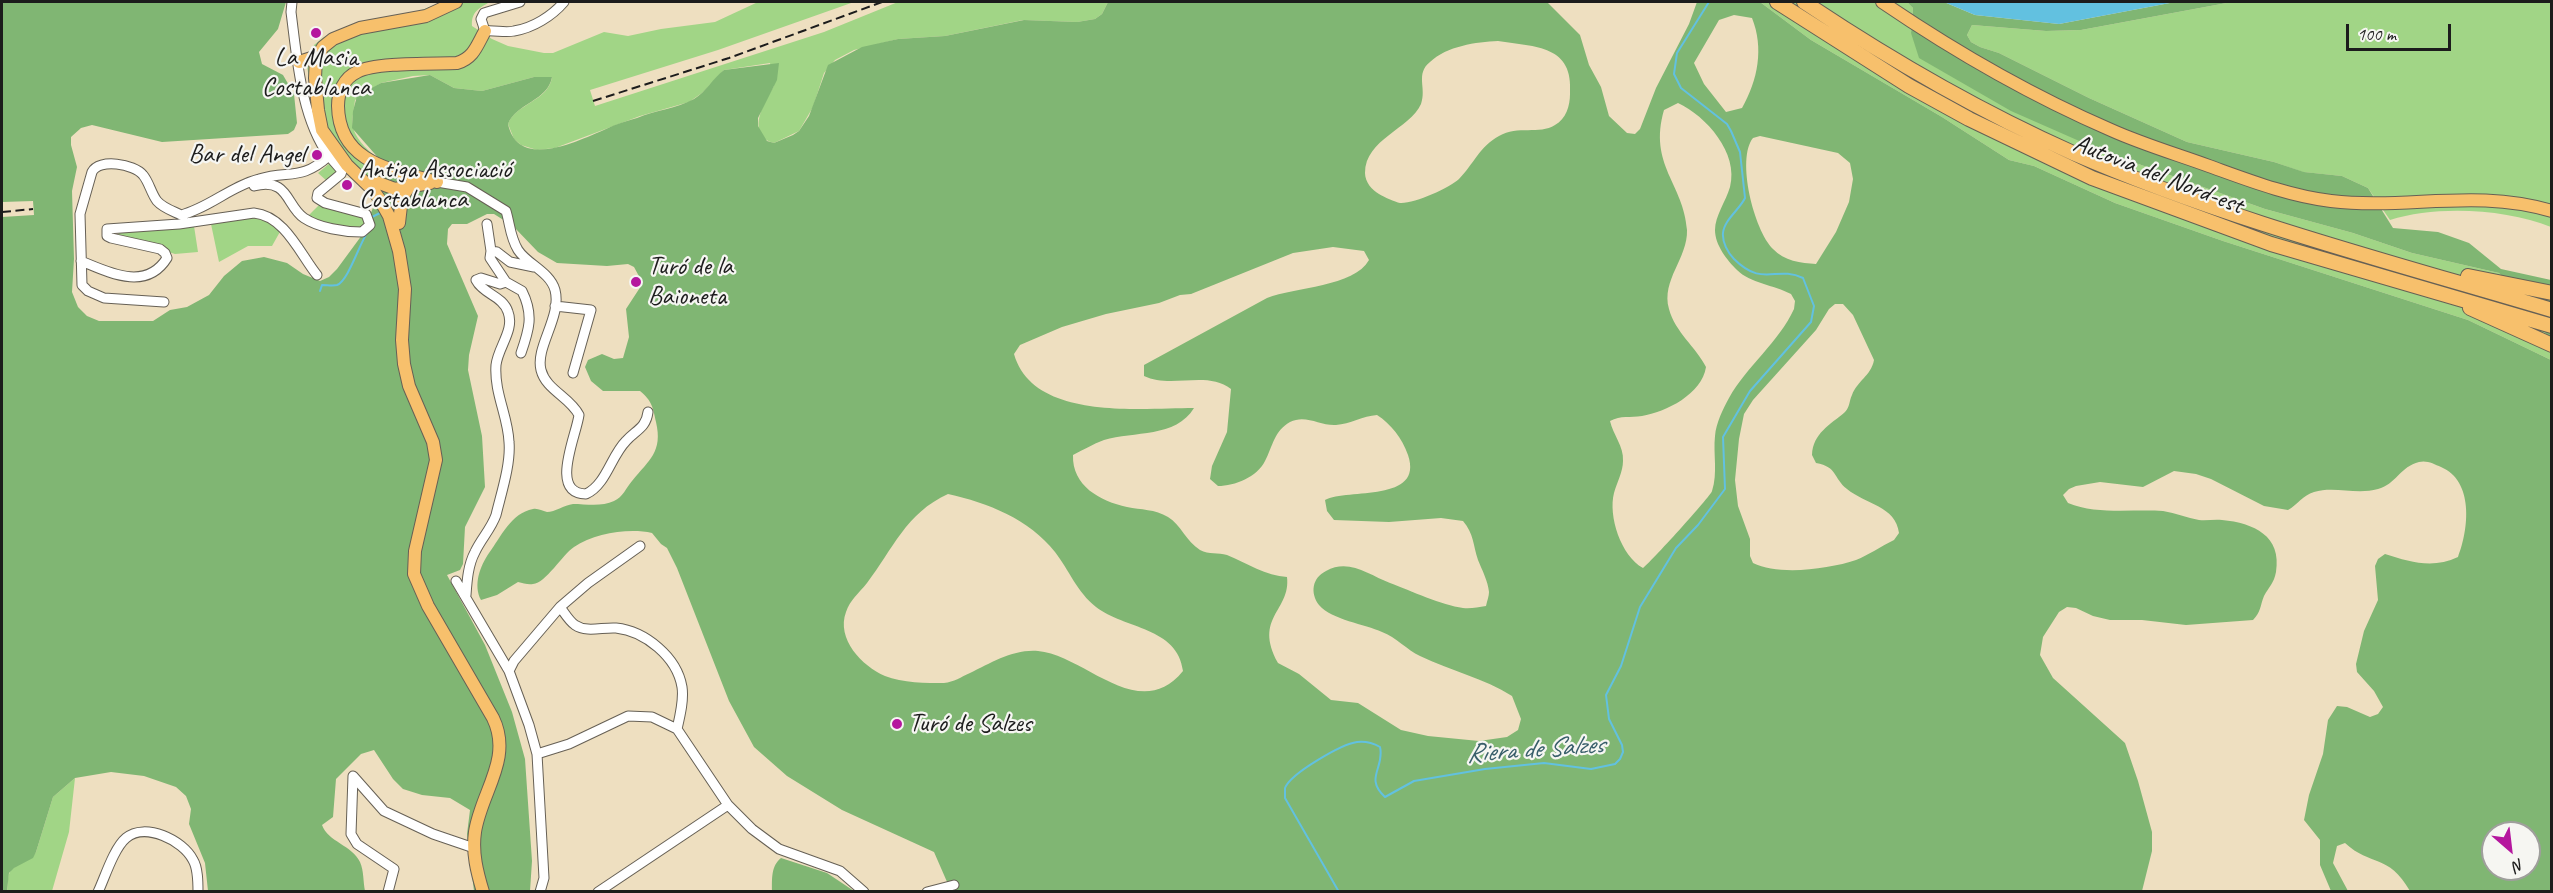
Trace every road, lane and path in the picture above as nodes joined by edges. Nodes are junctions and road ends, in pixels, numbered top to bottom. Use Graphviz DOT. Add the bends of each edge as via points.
graph roads {
  1 [pos="292,2"];
  2 [pos="456,2"];
  3 [pos="520,2"];
  4 [pos="564,2"];
  5 [pos="1804,2"];
  6 [pos="1881,2"];
  7 [pos="1783,6"];
  8 [pos="485,31"];
  9 [pos="332,44"];
  10 [pos="305,57"];
  11 [pos="322,83"];
  12 [pos="329,141"];
  13 [pos="335,156"];
  14 [pos="412,181"];
  15 [pos="437,182"];
  16 [pos="374,185"];
  17 [pos="232,190"];
  18 [pos="395,195"];
  19 [pos="2552,211"];
  20 [pos="394,219"];
  21 [pos="180,220"];
  22 [pos="487,224"];
  23 [pos="490,251"];
  24 [pos="81,261"];
  25 [pos="2398,264"];
  26 [pos="537,268"];
  27 [pos="316,275"];
  28 [pos="506,282"];
  29 [pos="2552,293"];
  30 [pos="2444,294"];
  31 [pos="164,302"];
  32 [pos="555,306"];
  33 [pos="2552,310"];
  34 [pos="2552,326"];
  35 [pos="2552,345"];
  36 [pos="521,353"];
  37 [pos="573,373"];
  38 [pos="648,411"];
  39 [pos="640,546"];
  40 [pos="456,580"];
  41 [pos="466,595"];
  42 [pos="560,607"];
  43 [pos="509,671"];
  44 [pos="677,729"];
  45 [pos="537,754"];
  46 [pos="728,805"];
  47 [pos="474,848"];
  48 [pos="954,885"];
  49 [pos="99,891"];
  50 [pos="198,891"];
  51 [pos="388,891"];
  52 [pos="483,891"];
  53 [pos="540,891"];
  54 [pos="598,891"];
  55 [pos="864,891"];
  56 [pos="927,891"];
  1 -- 10 [label="street" via="291,12"];
  2 -- 9 [label="main road" via="426,16 360,28"];
  3 -- 8 [label="street" via="484,13 481,19"];
  4 -- 8 [label="street" via="548,17 525,28"];
  5 -- 25 [label="highway, Autovia del Nord-est" via="1907,67 2072,152 2184,197"];
  6 -- 19 [label="main road" via="1975,61 2087,120 2269,186 2330,201 2488,199"];
  7 -- 30 [label="highway, Autovia del Nord-est" via="1909,86 2092,178 2271,244"];
  8 -- 14 [label="main road" via="472,55 461,62 365,68 349,77 340,90 338,112 352,147 381,167"];
  9 -- 10 [label="main road"];
  9 -- 11 [label="main road" via="324,59"];
  10 -- 11 [label="main road"];
  10 -- 12 [label="main road" via="315,78 322,130"];
  10 -- 13 [label="street" via="311,123 317,137"];
  11 -- 12 [label="main road"];
  12 -- 13 [label="main road"];
  13 -- 16 [label="main road"];
  13 -- 17 [label="street" via="309,171 260,178"];
  13 -- 17 [label="street" via="342,173 318,193 318,199 366,214 370,225 362,232 335,229 304,218 289,196 270,184"];
  14 -- 15 [label="main road"];
  14 -- 18 [label="main road"];
  15 -- 26 [label="street" via="467,187 506,210 518,251"];
  16 -- 18 [label="main road"];
  16 -- 20 [label="main road"];
  17 -- 21 [label="street"];
  18 -- 20 [label="main road"];
  20 -- 47 [label="main road" via="404,239 407,275 402,340 405,370 433,442 436,460 415,551 414,574 493,718 501,743 499,762 478,816"];
  21 -- 24 [label="street" via="158,202 139,172 119,165 98,165 82,202"];
  21 -- 24 [label="street" via="107,229 111,238 165,253 164,264 147,275 125,278"];
  21 -- 27 [label="street" via="264,214 289,234"];
  22 -- 23 [label="street"];
  23 -- 26 [label="street" via="516,264"];
  23 -- 28 [label="street" via="490,258"];
  24 -- 31 [label="street" via="81,280 88,291 117,300"];
  25 -- 29 [label="highway"];
  25 -- 33 [label="highway, Autovia del Nord-est"];
  26 -- 32 [label="street" via="553,285"];
  28 -- 36 [label="street" via="522,291 528,310 530,328"];
  28 -- 41 [label="street" via="476,280 509,313 509,328 496,366 499,403 510,443 496,515 471,562"];
  30 -- 34 [label="highway, Autovia del Nord-est"];
  30 -- 35 [label="highway"];
  32 -- 37 [label="street" via="591,310"];
  32 -- 38 [label="street" via="540,368 549,384 579,415 566,475 572,490 586,494 595,488 619,448 645,425"];
  39 -- 42 [label="street"];
  40 -- 41 [label="street"];
  41 -- 43 [label="street"];
  42 -- 43 [label="street"];
  42 -- 44 [label="street" via="574,624 586,630 617,628 635,633 656,645 674,663 682,687"];
  43 -- 45 [label="street"];
  44 -- 45 [label="street" via="652,717 628,716 569,744"];
  44 -- 46 [label="street"];
  45 -- 53 [label="street" via="544,878"];
  46 -- 54 [label="street"];
  46 -- 55 [label="street" via="779,849 840,871"];
  47 -- 51 [label="street" via="384,811 353,776 351,834 357,844 394,869"];
  47 -- 52 [label="main road"];
  48 -- 56 [label="street"];
  49 -- 50 [label="street" via="125,838 139,831 158,833 182,846 194,860"];
}
